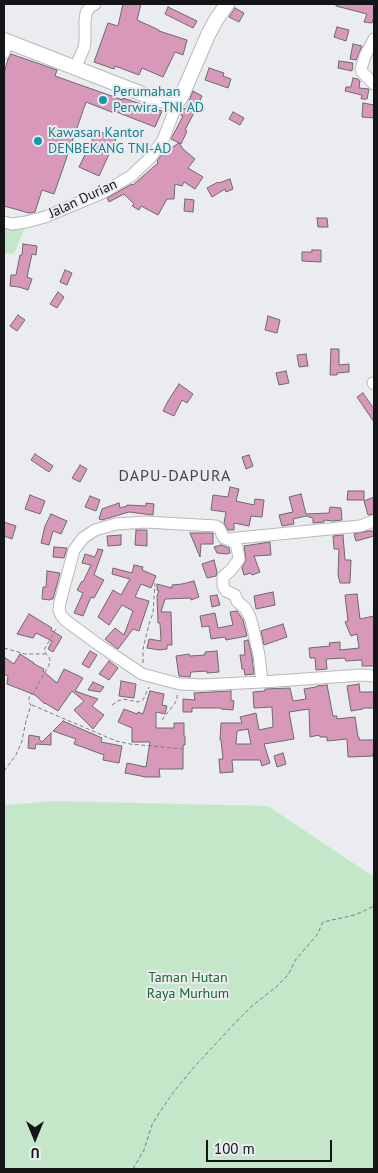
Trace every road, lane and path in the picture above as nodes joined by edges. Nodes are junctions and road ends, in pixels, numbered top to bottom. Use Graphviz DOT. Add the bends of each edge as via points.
graph roads {
  1 [pos="95,4"];
  2 [pos="227,4"];
  3 [pos="374,40"];
  4 [pos="5,45"];
  5 [pos="75,68"];
  6 [pos="374,84"];
  7 [pos="178,101"];
  8 [pos="4,222"];
  9 [pos="374,521"];
  10 [pos="228,539"];
  11 [pos="155,583"];
  12 [pos="65,620"];
  13 [pos="4,648"];
  14 [pos="46,654"];
  15 [pos="142,674"];
  16 [pos="374,676"];
  17 [pos="154,678"];
  18 [pos="262,682"];
  19 [pos="180,684"];
  20 [pos="31,705"];
  21 [pos="112,705"];
  22 [pos="162,720"];
  23 [pos="184,749"];
  24 [pos="4,771"];
  25 [pos="374,906"];
  26 [pos="133,1169"];
  1 -- 5 [label="street" via="86,13 86,42"];
  2 -- 7 [label="main road" via="208,34"];
  3 -- 6 [label="street" via="361,69"];
  4 -- 5 [label="main road"];
  5 -- 7 [label="main road" via="155,99"];
  7 -- 8 [label="street, Jalan Durian" via="163,140 131,176 102,193 45,217 12,224"];
  9 -- 10 [label="street" via="360,526"];
  10 -- 12 [label="street" via="216,526 126,522 94,530 74,550 60,602 59,610"];
  10 -- 18 [label="street" via="236,544 239,559 223,577 223,586 235,595 250,617 260,655"];
  11 -- 15 [label="path" via="153,613 143,649"];
  12 -- 14 [label="path" via="57,626 45,646"];
  12 -- 15 [label="street"];
  13 -- 14 [label="path" via="25,654"];
  14 -- 20 [label="path" via="50,659 49,665 30,697"];
  15 -- 17 [label="street"];
  16 -- 18 [label="street"];
  17 -- 19 [label="street"];
  17 -- 21 [label="path" via="143,700 123,699"];
  18 -- 19 [label="street"];
  19 -- 22 [label="path" via="175,703"];
  20 -- 23 [label="path" via="116,741"];
  20 -- 24 [label="path" via="20,747"];
  25 -- 26 [label="path" via="323,922 288,975 236,1022 175,1090 152,1126"];
}
